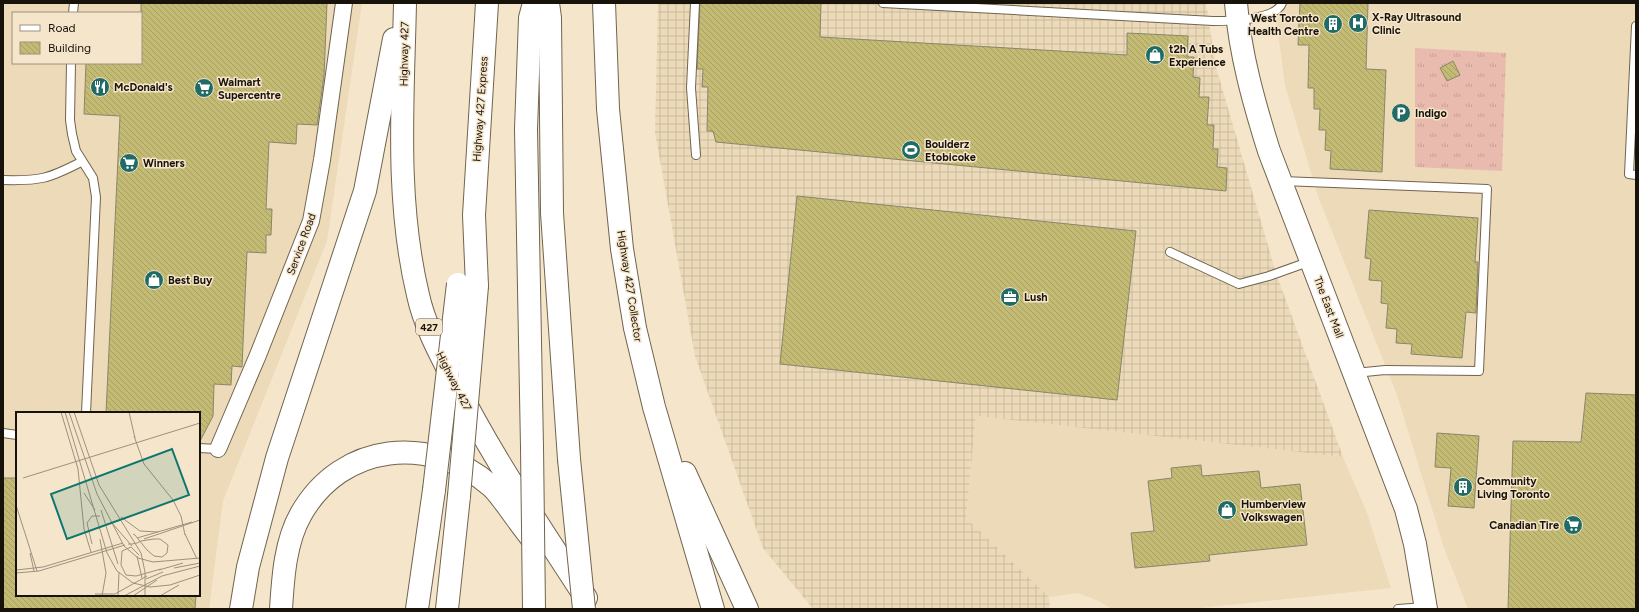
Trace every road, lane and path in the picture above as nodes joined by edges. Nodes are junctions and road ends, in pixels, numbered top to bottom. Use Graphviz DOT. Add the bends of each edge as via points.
graph roads {
  1 [pos="344,3"];
  2 [pos="403,3"];
  3 [pos="487,3"];
  4 [pos="534,3"];
  5 [pos="548,3"];
  6 [pos="604,3"];
  7 [pos="695,3"];
  8 [pos="883,3"];
  9 [pos="1282,3"];
  10 [pos="1237,12"];
  11 [pos="1636,26"];
  12 [pos="71,64"];
  13 [pos="696,155"];
  14 [pos="81,162"];
  15 [pos="1636,175"];
  16 [pos="3,180"];
  17 [pos="1281,181"];
  18 [pos="1170,252"];
  19 [pos="1311,260"];
  20 [pos="468,285"];
  21 [pos="1354,373"];
  22 [pos="654,406"];
  23 [pos="86,412"];
  24 [pos="3,433"];
  25 [pos="16,435"];
  26 [pos="200,448"];
  27 [pos="218,449"];
  28 [pos="699,562"];
  29 [pos="1426,608"];
  30 [pos="241,609"];
  31 [pos="281,609"];
  32 [pos="417,609"];
  33 [pos="447,609"];
  34 [pos="534,609"];
  35 [pos="585,609"];
  36 [pos="592,609"];
  37 [pos="713,609"];
  38 [pos="718,609"];
  39 [pos="748,609"];
  40 [pos="1398,609"];
  1 -- 27 [label="street, Service Road" via="311,221"];
  2 -- 30 [label="main road" via="365,191 278,458 248,567"];
  2 -- 36 [label="main road, Highway 427 / 427" via="402,137 405,226 418,296 434,342 478,428"];
  3 -- 20 [label="main road, Highway 427 Express"];
  4 -- 34 [label="main road, bridge" via="530,18 526,129"];
  5 -- 35 [label="main road, bridge" via="552,212 569,459"];
  6 -- 22 [label="main road, Highway 427 Collector" via="608,109 622,249 635,328"];
  7 -- 13 [label="lane" via="691,88"];
  8 -- 10 [label="lane" via="1213,21"];
  9 -- 10 [label="lane" via="1278,10 1272,13"];
  10 -- 17 [label="main road, The East Mall" via="1242,51 1254,101"];
  11 -- 15 [label="lane" via="1628,174"];
  12 -- 14 [label="lane" via="70,120 76,151"];
  14 -- 16 [label="lane" via="47,178"];
  14 -- 23 [label="lane" via="93,178 96,197"];
  17 -- 19 [label="main road, The East Mall"];
  17 -- 21 [label="lane" via="1487,189 1479,371 1385,370"];
  18 -- 19 [label="lane" via="1239,284"];
  19 -- 21 [label="main road, The East Mall"];
  20 -- 32 [label="main road, bridge"];
  20 -- 33 [label="main road, bridge" via="459,496"];
  21 -- 29 [label="main road, The East Mall" via="1406,509"];
  22 -- 28 [label="main road, Highway 427 Collector"];
  22 -- 39 [label="main road"];
  24 -- 25 [label="lane"];
  26 -- 27 [label="lane"];
  28 -- 37 [label="main road"];
  28 -- 38 [label="main road"];
  29 -- 40 [label="lane"];
  31 -- 35 [label="main road" via="286,562 295,526 301,513 324,484 336,474 370,458 390,452 413,451 457,464 492,487"];
}
